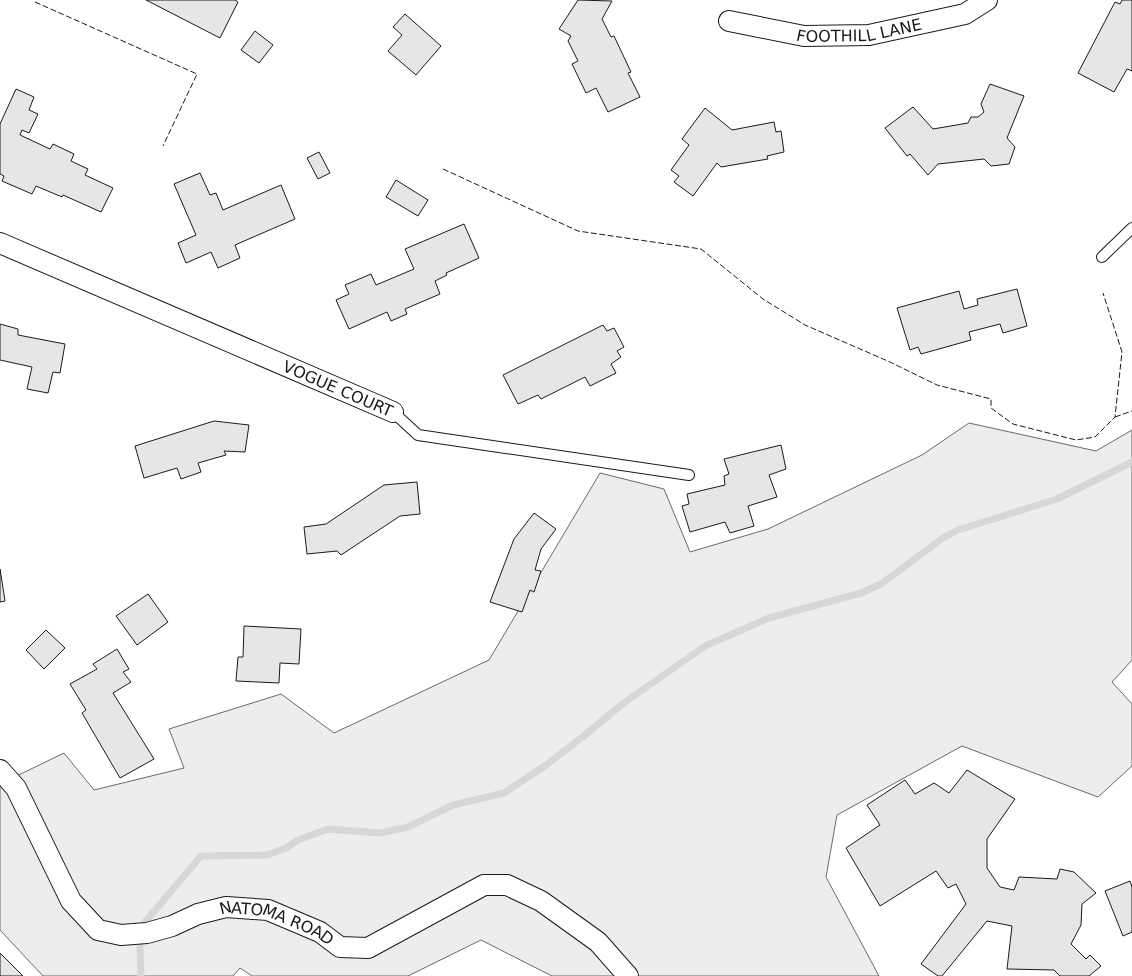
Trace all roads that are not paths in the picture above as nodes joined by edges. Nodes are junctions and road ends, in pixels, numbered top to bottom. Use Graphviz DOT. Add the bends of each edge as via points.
graph roads {
  1 [pos="987,0"];
  2 [pos="729,21"];
  3 [pos="1132,228"];
  4 [pos="0,243"];
  5 [pos="1102,257"];
  6 [pos="393,412"];
  7 [pos="689,474"];
  8 [pos="0,770"];
  9 [pos="628,976"];
  1 -- 2 [label="street, FOOTHILL LANE" via="965,14 870,35 804,36"];
  3 -- 5 [label="lane"];
  4 -- 6 [label="street, VOGUE COURT"];
  6 -- 7 [label="lane, VOGUE COURT" via="418,436"];
  8 -- 9 [label="street, NATOMA ROAD" via="16,788 71,901 98,930 121,935 146,933 226,907 268,910 320,932 340,947 368,948 484,885 507,884 541,901 598,942"];
}
